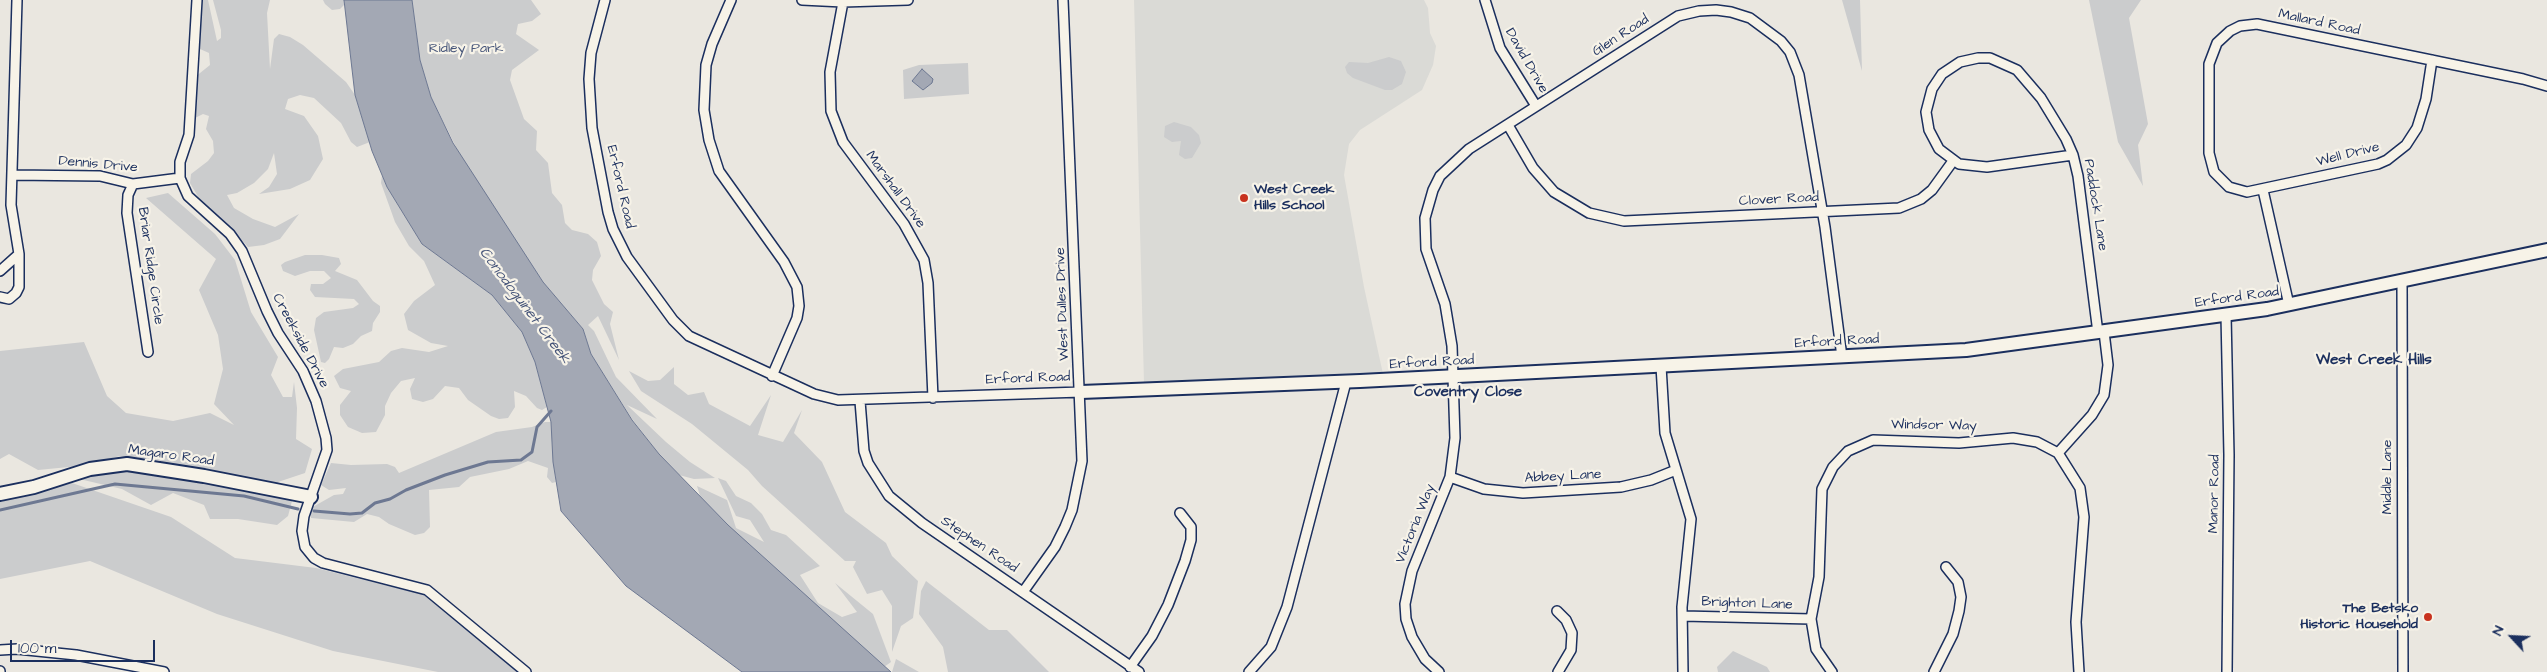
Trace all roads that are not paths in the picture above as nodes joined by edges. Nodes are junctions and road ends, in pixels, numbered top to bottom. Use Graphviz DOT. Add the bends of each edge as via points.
graph roads {
  1 [pos="17,0"];
  2 [pos="197,0"];
  3 [pos="605,0"];
  4 [pos="731,0"];
  5 [pos="802,0"];
  6 [pos="908,0"];
  7 [pos="1064,0"];
  8 [pos="1485,0"];
  9 [pos="843,2"];
  10 [pos="2432,60"];
  11 [pos="2547,86"];
  12 [pos="1536,106"];
  13 [pos="1508,125"];
  14 [pos="2073,155"];
  15 [pos="1953,161"];
  16 [pos="12,175"];
  17 [pos="180,178"];
  18 [pos="133,184"];
  19 [pos="2263,190"];
  20 [pos="1823,212"];
  21 [pos="2547,250"];
  22 [pos="19,254"];
  23 [pos="0,271"];
  24 [pos="2402,281"];
  25 [pos="0,297"];
  26 [pos="2289,306"];
  27 [pos="2226,316"];
  28 [pos="2101,333"];
  29 [pos="148,352"];
  30 [pos="1842,357"];
  31 [pos="1661,366"];
  32 [pos="772,376"];
  33 [pos="1454,376"];
  34 [pos="1346,382"];
  35 [pos="1081,392"];
  36 [pos="933,398"];
  37 [pos="860,401"];
  38 [pos="2058,453"];
  39 [pos="1676,470"];
  40 [pos="1450,477"];
  41 [pos="0,494"];
  42 [pos="310,497"];
  43 [pos="1180,513"];
  44 [pos="1946,567"];
  45 [pos="1023,592"];
  46 [pos="1557,611"];
  47 [pos="1682,616"];
  48 [pos="1811,619"];
  49 [pos="0,650"];
  50 [pos="1130,666"];
  51 [pos="1433,670"];
  52 [pos="164,672"];
  53 [pos="526,672"];
  54 [pos="1139,672"];
  55 [pos="1249,672"];
  56 [pos="1558,672"];
  57 [pos="1683,672"];
  58 [pos="1832,672"];
  59 [pos="1934,672"];
  60 [pos="2078,672"];
  61 [pos="2227,672"];
  62 [pos="2403,672"];
  1 -- 16 [label="street"];
  2 -- 17 [label="street" via="189,135 180,162"];
  3 -- 32 [label="street, Erford Road" via="591,53 589,96 599,174 613,229 627,257 684,332"];
  4 -- 32 [label="street" via="706,65 704,110 719,171 784,262 797,287 797,318"];
  5 -- 9 [label="street"];
  6 -- 9 [label="street"];
  7 -- 35 [label="street, West Dulles Drive"];
  8 -- 12 [label="street, David Drive" via="1500,48"];
  9 -- 36 [label="street, Marshall Drive" via="830,72 831,111 844,142 904,224 924,260"];
  10 -- 11 [label="street, Mallard Road"];
  10 -- 19 [label="street, Well Drive" via="2426,99 2417,128 2397,154 2378,164"];
  10 -- 19 [label="street, Mallard Road" via="2257,24 2230,31 2217,43 2209,64 2210,160 2217,178 2229,187 2247,192"];
  12 -- 13 [label="street, Glen Road"];
  12 -- 20 [label="street, Glen Road" via="1678,16 1716,10 1740,14 1773,33 1795,62"];
  13 -- 20 [label="street, Clover Road" via="1533,168 1554,192 1578,209 1610,219 1652,221"];
  13 -- 33 [label="street, Glen Road" via="1452,162 1440,176 1428,202 1426,249 1448,317"];
  14 -- 15 [label="street" via="1980,168"];
  14 -- 15 [label="street, Paddock Lane" via="2056,120 2024,76 1999,60 1978,58 1960,62 1942,74 1928,100 1928,130 1939,149"];
  14 -- 28 [label="street, Paddock Lane"];
  15 -- 20 [label="street, Clover Road" via="1932,190 1908,205"];
  16 -- 18 [label="street, Dennis Drive" via="100,176"];
  16 -- 22 [label="street" via="12,214"];
  17 -- 18 [label="street, Dennis Drive"];
  17 -- 42 [label="street, Creekside Drive" via="188,196 236,242 274,326 294,354 312,389 327,450"];
  18 -- 29 [label="street, Briar Ridge Circle" via="128,195 127,213"];
  19 -- 26 [label="street"];
  20 -- 30 [label="street, Glen Road"];
  21 -- 24 [label="street, Erford Road"];
  22 -- 23 [label="street"];
  22 -- 25 [label="street" via="19,287 9,299"];
  24 -- 26 [label="street, Erford Road"];
  24 -- 62 [label="street, Middle Lane"];
  26 -- 27 [label="street, Erford Road"];
  27 -- 28 [label="street, Erford Road"];
  27 -- 61 [label="street, Manor Road" via="2229,455"];
  28 -- 30 [label="street, Erford Road" via="1959,351"];
  28 -- 38 [label="street, Paddock Lane" via="2108,365 2104,395 2092,415"];
  30 -- 31 [label="street, Erford Road"];
  31 -- 33 [label="street, Erford Road"];
  31 -- 39 [label="street" via="1662,415"];
  32 -- 37 [label="street, Erford Road" via="832,400"];
  33 -- 34 [label="street, Erford Road"];
  33 -- 40 [label="street, Victoria Way" via="1455,438"];
  34 -- 35 [label="street, Erford Road"];
  34 -- 55 [label="street" via="1287,607 1271,647"];
  35 -- 36 [label="street, Erford Road"];
  35 -- 45 [label="street, West Dulles Drive" via="1082,460 1072,510 1054,547"];
  36 -- 37 [label="street, Erford Road"];
  37 -- 45 [label="street, Stephen Road" via="864,451 889,496 922,523"];
  38 -- 48 [label="street, Windsor Way" via="2037,442 2013,438 1959,443 1884,439 1848,451 1833,467 1822,489 1819,577"];
  38 -- 60 [label="street" via="2077,482 2084,504 2076,622"];
  39 -- 40 [label="street, Abbey Lane" via="1621,487 1523,492 1484,489"];
  39 -- 47 [label="street" via="1690,518"];
  40 -- 51 [label="street, Victoria Way" via="1405,596 1406,619 1412,637"];
  41 -- 42 [label="street, Magaro Road" via="119,464 151,466"];
  42 -- 53 [label="street, Creekside Drive" via="302,531 305,547 314,558 427,590"];
  43 -- 50 [label="street" via="1191,527 1185,562 1152,636"];
  44 -- 59 [label="street" via="1958,582 1961,597 1952,634"];
  45 -- 50 [label="street, Stephen Road"];
  46 -- 56 [label="street" via="1572,633 1571,650"];
  47 -- 48 [label="street, Brighton Lane"];
  47 -- 57 [label="street"];
  48 -- 58 [label="street, Windsor Way" via="1816,649"];
  49 -- 52 [label="street" via="76,655"];
  50 -- 54 [label="street, Stephen Road"];
}
